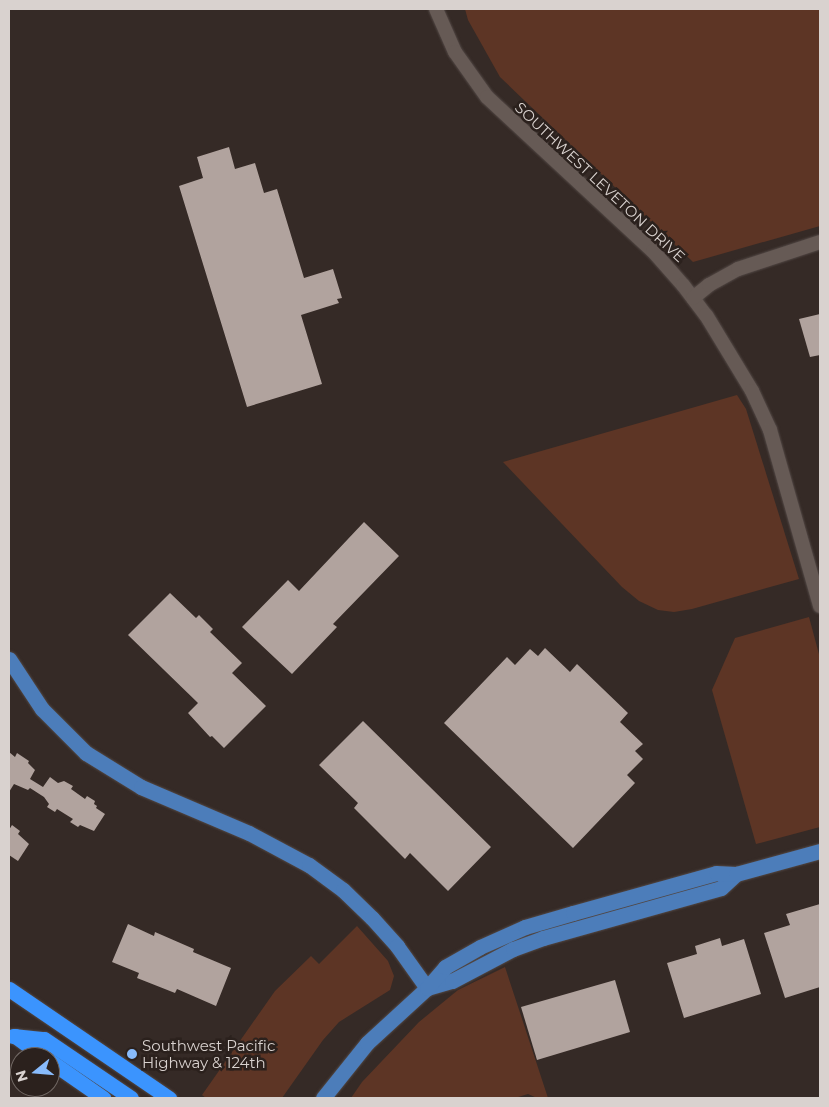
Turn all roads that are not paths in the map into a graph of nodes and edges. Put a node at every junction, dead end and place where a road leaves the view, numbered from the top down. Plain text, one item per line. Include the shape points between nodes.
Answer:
1 (436, 9) edge
2 (820, 242) edge
3 (693, 298) junction
4 (820, 606) edge
5 (9, 659) edge
6 (820, 851) edge
7 (427, 988) junction
8 (9, 989) edge
9 (11, 1034) edge
10 (30, 1047) edge
11 (60, 1068) edge
12 (103, 1098) edge
13 (131, 1098) edge
14 (169, 1098) edge
15 (323, 1098) edge

1 - 3 street, SOUTHWEST LEVETON DRIVE via 455,52 487,97 653,251
2 - 3 street via 738,269
3 - 4 street, SOUTHWEST LEVETON DRIVE via 736,364 767,420
5 - 7 main road via 42,709 86,752 141,787 256,836 315,869 372,918
6 - 7 main road via 736,874 721,888 543,938 513,949 452,980
7 - 15 main road via 380,1030
8 - 14 highway
9 - 10 highway
9 - 13 highway via 44,1039
11 - 12 highway

